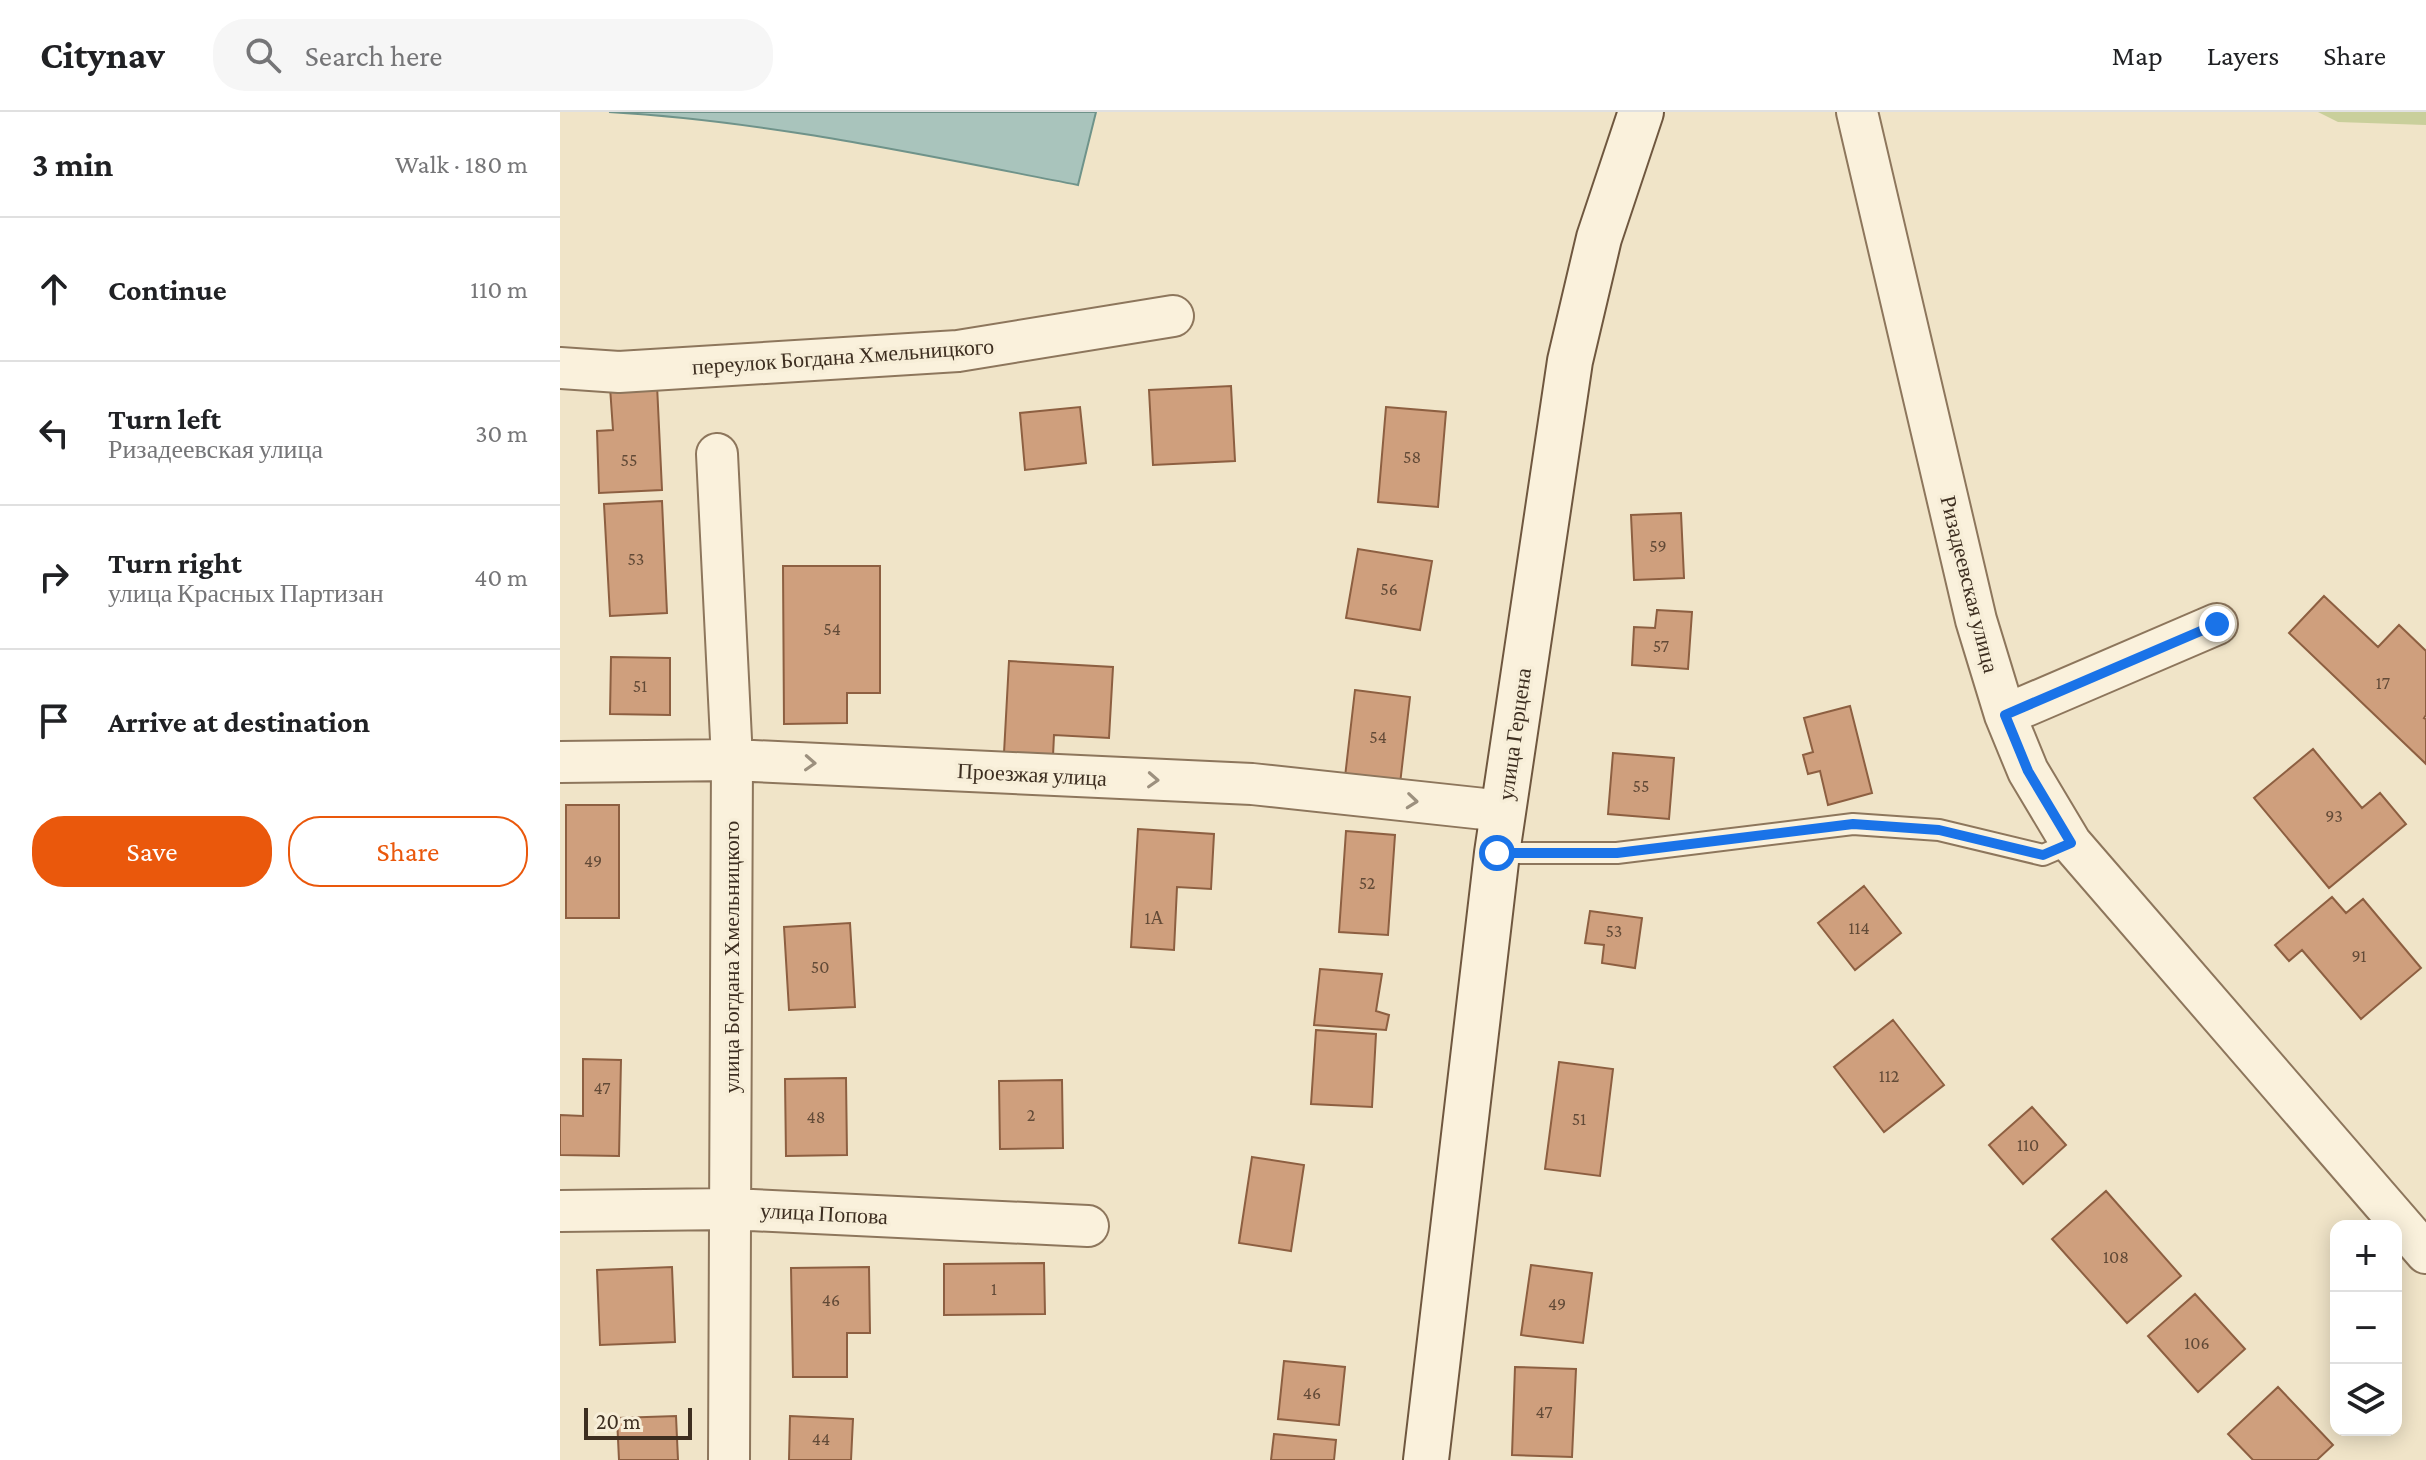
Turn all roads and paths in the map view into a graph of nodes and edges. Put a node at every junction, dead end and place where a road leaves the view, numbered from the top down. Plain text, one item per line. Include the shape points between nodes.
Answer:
1 (1641, 112) edge
2 (1857, 112) edge
3 (1173, 316) dead end
4 (560, 368) edge
5 (717, 454) dead end
6 (2217, 624) dead end
7 (2005, 715) junction
8 (732, 760) junction
9 (560, 762) edge
10 (1503, 811) junction
11 (2071, 843) junction
12 (1497, 853) junction
13 (730, 1209) junction
14 (560, 1211) edge
15 (1088, 1226) dead end
16 (2426, 1253) edge
17 (729, 1460) edge
18 (1426, 1460) edge

1 - 10 street, улица Герцена via 1599,238 1570,361
2 - 7 street, Ризадеевская улица via 1976,620
3 - 4 street, переулок Богдана Хмельницкого via 958,351 619,372
5 - 8 street, улица Богдана Хмельницкого
6 - 7 street
7 - 11 street, Ризадеевская улица via 2028,771
8 - 9 street, Проезжая улица
8 -> 10 street, Проезжая улица via 1252,784
8 - 13 street, улица Богдана Хмельницкого
10 - 12 street, улица Герцена
11 - 12 lane via 2043,855 1939,830 1853,824 1617,853
11 - 16 street, Ризадеевская улица
12 - 18 street, улица Герцена
13 - 14 street, улица Попова
13 - 15 street, улица Попова
13 - 17 street, улица Богдана Хмельницкого

